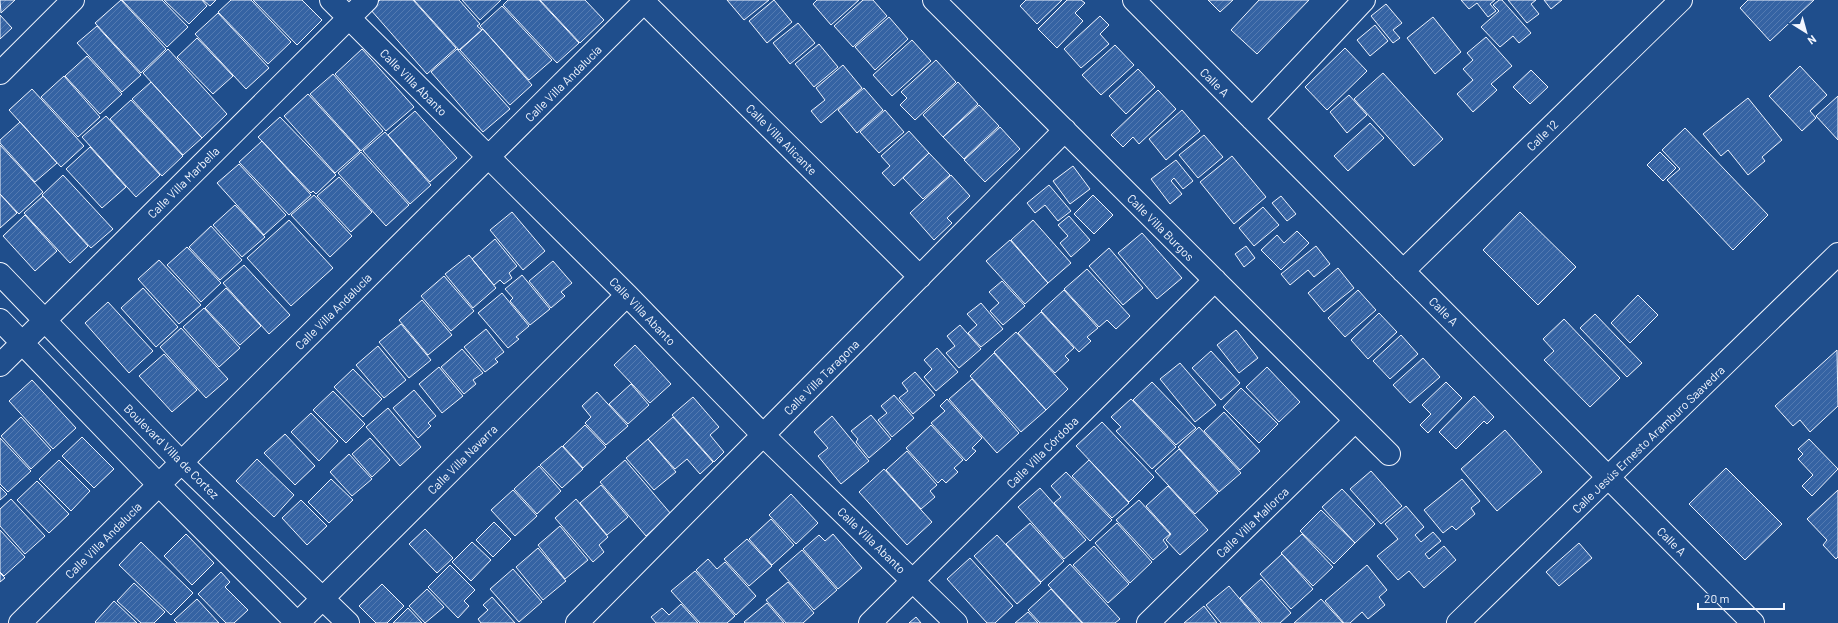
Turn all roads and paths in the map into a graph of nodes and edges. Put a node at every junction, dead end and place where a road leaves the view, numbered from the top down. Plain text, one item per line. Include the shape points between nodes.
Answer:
1 (73, 0) edge
2 (330, 0) edge
3 (367, 0) edge
4 (934, 0) edge
5 (1134, 0) edge
6 (1364, 0) edge
7 (1681, 0) edge
8 (645, 1) edge
9 (349, 18) junction
10 (0, 73) edge
11 (1252, 119) junction
12 (1065, 130) junction
13 (489, 156) junction
14 (1838, 254) edge
15 (1403, 271) junction
16 (0, 274) edge
17 (920, 277) junction
18 (1215, 280) junction
19 (627, 295) junction
20 (0, 320) edge
21 (45, 320) junction
22 (22, 343) junction
23 (0, 365) edge
24 (1355, 421) junction
25 (763, 435) junction
26 (1389, 454) dead end
27 (181, 462) junction
28 (1609, 478) junction
29 (159, 485) junction
30 (913, 580) junction
31 (322, 598) junction
32 (20, 623) edge
33 (298, 623) edge
34 (348, 623) edge
35 (577, 623) edge
36 (870, 623) edge
37 (956, 623) edge
38 (1148, 623) edge
39 (1458, 623) edge
40 (1753, 623) edge

1 - 10 street
2 - 9 street, Calle Villa Abanto
3 - 9 street, Calle Villa Marbella
4 - 12 street, Calle Villa Burgos
5 - 11 street, Calle A
6 - 11 street
7 - 15 street, Calle 12
8 - 13 street, Calle Villa Andalucía
8 - 17 street, Calle Villa Alicante
9 - 13 street, Calle Villa Abanto
9 - 21 street, Calle Villa Marbella
11 - 15 street, Calle A
12 - 17 street, Calle Villa Taragona
12 - 18 street, Calle Villa Burgos
13 - 19 street, Calle Villa Abanto
13 - 27 street, Calle Villa Andalucía
14 - 28 street, Calle Jesús Ernesto Aramburo Saavedra
15 - 28 street, Calle A
16 - 21 street, Boulevard Villa de Cortez
17 - 25 street, Calle Villa Taragona
18 - 24 street, Calle Villa Burgos
18 - 30 street, Calle Villa Córdoba
19 - 25 street, Calle Villa Abanto
19 - 31 street, Calle Villa Navarra
20 - 22 street
21 - 22 street, Calle Villa Marbella
21 - 27 street, Boulevard Villa de Cortez
22 - 23 street, Calle Villa Marbella
22 - 29 street
24 - 26 street, Calle Villa Burgos
24 - 38 street, Calle Villa Mallorca
25 - 30 street, Calle Villa Abanto
25 - 35 street, Calle Villa Taragona
27 - 29 street, Calle Villa Andalucía
27 - 31 street, Boulevard Villa de Cortez
28 - 39 street, Calle Jesús Ernesto Aramburo Saavedra
28 - 40 street, Calle A
29 - 32 street, Calle Villa Andalucía
29 - 33 street
30 - 36 street, Calle Villa Córdoba
30 - 37 street, Calle Villa Abanto
31 - 33 street, Calle Villa Navarra
31 - 34 street, Boulevard Villa de Cortez

